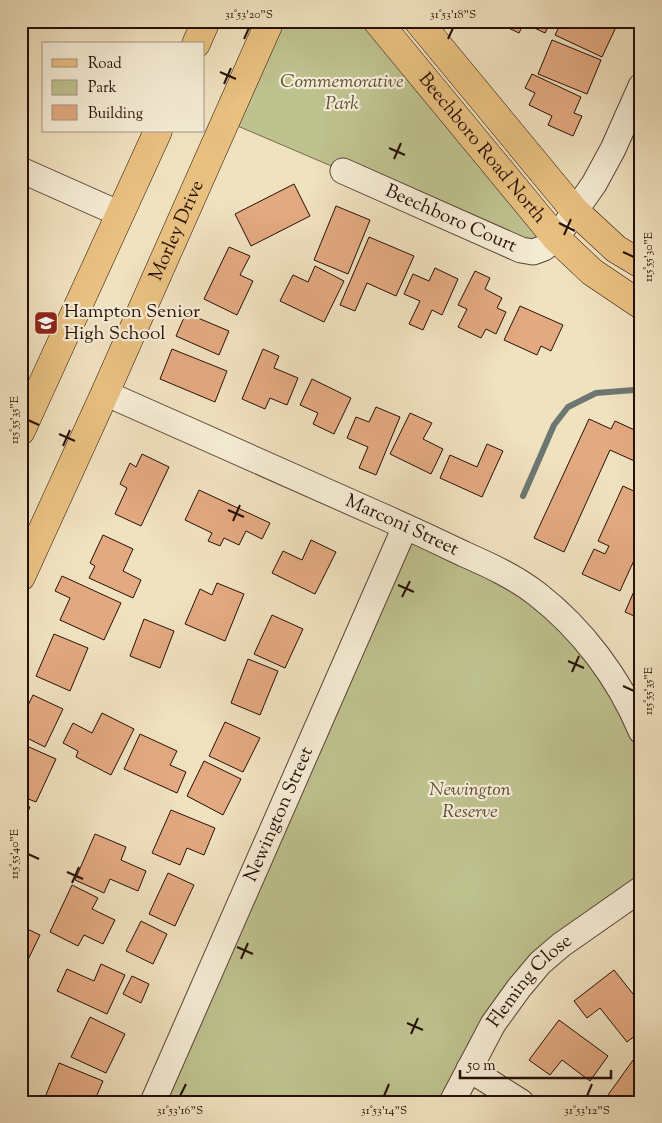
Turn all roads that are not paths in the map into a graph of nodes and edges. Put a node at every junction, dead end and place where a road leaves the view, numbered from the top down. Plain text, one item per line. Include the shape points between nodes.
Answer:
1 (206, 21) edge
2 (270, 21) edge
3 (377, 21) edge
4 (418, 21) edge
5 (197, 42) edge
6 (641, 86) edge
7 (158, 132) edge
8 (21, 170) edge
9 (342, 171) dead end
10 (575, 211) junction
11 (120, 214) junction
12 (556, 238) junction
13 (641, 264) edge
14 (641, 305) edge
15 (105, 393) junction
16 (21, 431) edge
17 (406, 527) junction
18 (21, 577) edge
19 (640, 725) edge
20 (641, 889) edge
21 (469, 1069) junction
22 (153, 1102) edge
23 (452, 1102) edge
24 (521, 1102) edge

1 - 5 main road
2 - 15 main road, Morley Drive
3 - 12 main road, Beechboro Road North
4 - 10 main road, Beechboro Road North
6 - 10 street via 613,149
7 - 11 main road
8 - 11 street
9 - 12 street, Beechboro Court via 521,250 533,252
10 - 12 street
10 - 13 main road, Beechboro Road North via 616,249
11 - 16 main road
12 - 14 main road, Beechboro Road North via 592,272
15 - 17 street, Marconi Street
15 - 18 main road, Morley Drive
17 - 19 street, Marconi Street via 498,569 536,593 588,644
17 - 22 street, Newington Street
20 - 21 street, Fleming Close via 540,963 493,1024
21 - 23 street, Fleming Close
21 - 24 street

